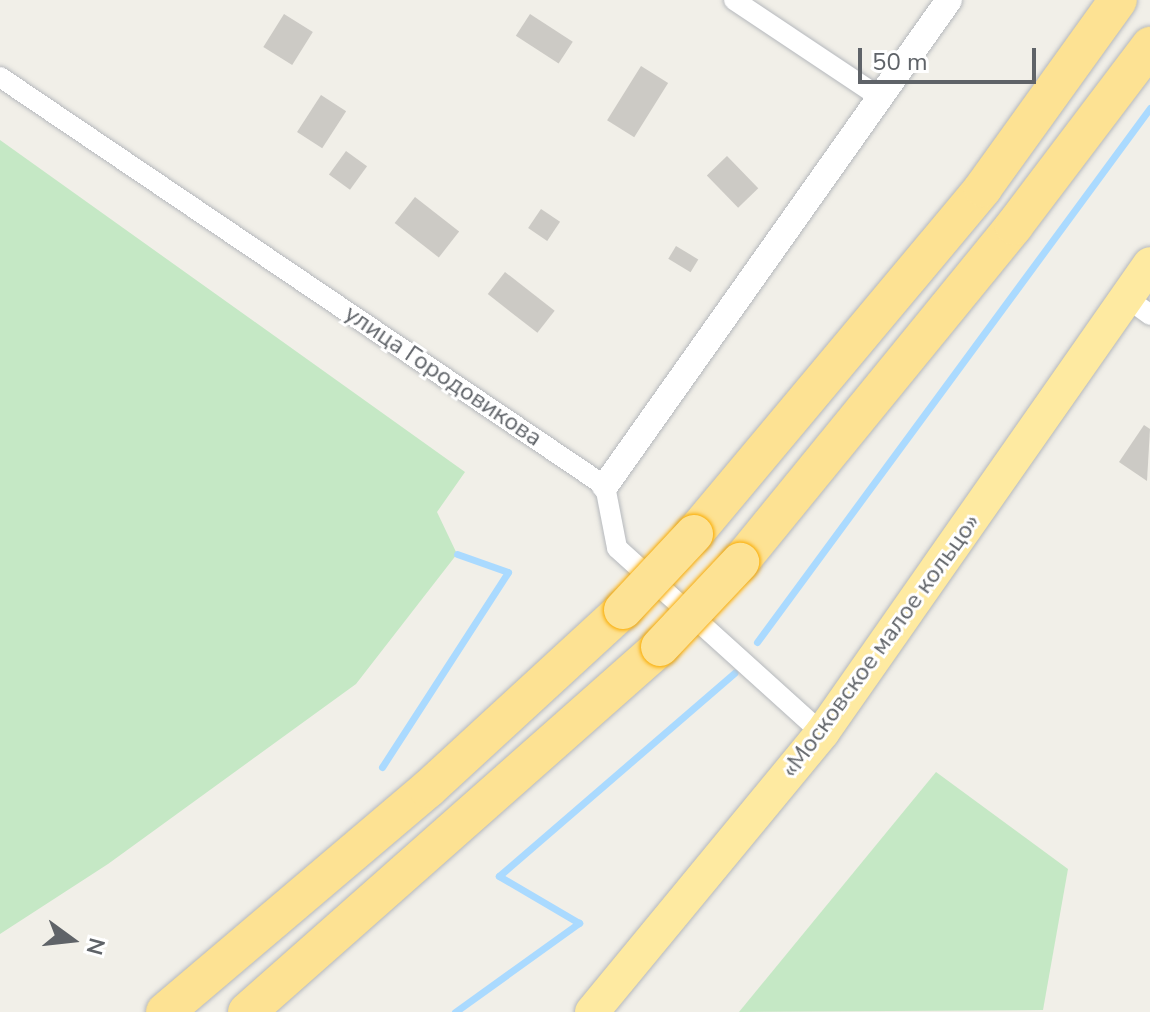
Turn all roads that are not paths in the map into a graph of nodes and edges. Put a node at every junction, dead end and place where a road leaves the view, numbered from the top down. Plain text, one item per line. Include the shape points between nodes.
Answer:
1 (734, 0) edge
2 (949, 0) edge
3 (1118, 0) edge
4 (1150, 46) edge
5 (0, 77) edge
6 (881, 98) junction
7 (1150, 264) edge
8 (1138, 306) edge
9 (605, 486) junction
10 (822, 733) junction
11 (165, 1012) edge
12 (247, 1012) edge
13 (592, 1012) edge

1 - 6 street
2 - 6 street
3 - 11 highway, bridge via 983,188 694,534 623,610 428,789
4 - 12 highway, bridge via 1014,226 740,562 660,647
5 - 9 street, улица Городовикова
6 - 9 street
7 - 8 highway, «Московское малое кольцо»
8 - 10 highway, «Московское малое кольцо»
9 - 10 street via 617,548
10 - 13 highway, «Московское малое кольцо»

